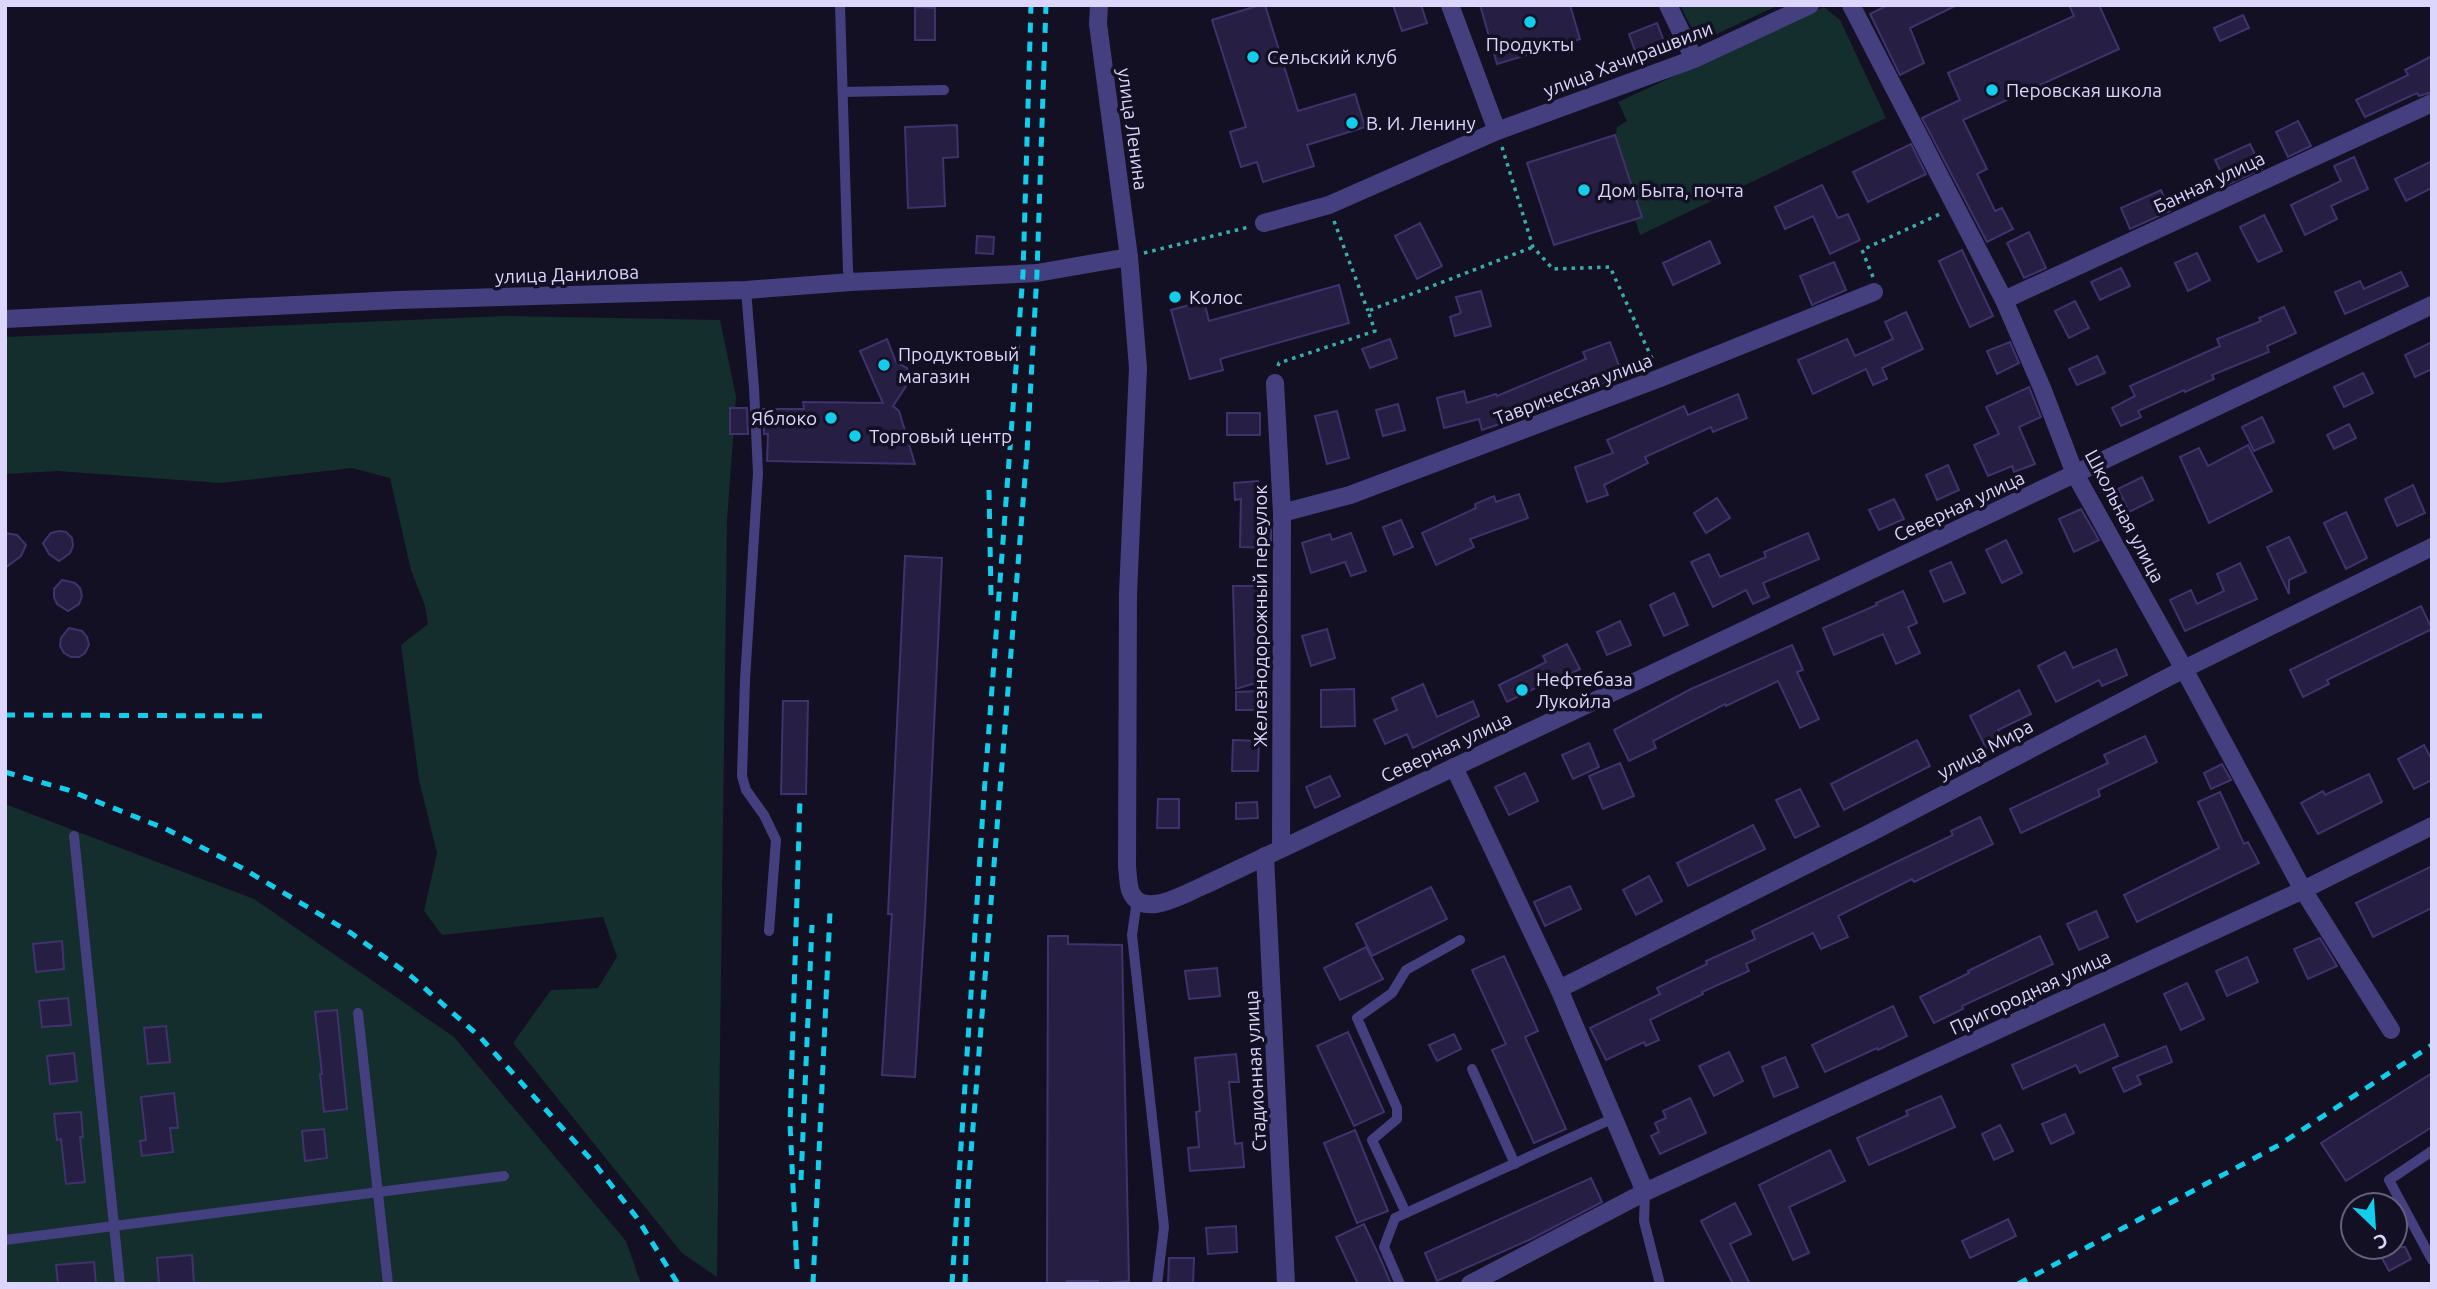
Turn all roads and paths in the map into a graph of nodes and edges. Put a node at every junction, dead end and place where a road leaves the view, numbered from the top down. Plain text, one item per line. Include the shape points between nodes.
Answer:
1 (840, 5) edge
2 (1098, 5) edge
3 (1450, 5) edge
4 (1668, 5) edge
5 (1810, 5) edge
6 (1852, 5) edge
7 (1694, 59) junction
8 (944, 89) dead end
9 (843, 92) junction
10 (2432, 103) edge
11 (1497, 131) junction
12 (1329, 205) junction
13 (1955, 207) junction
14 (1264, 223) joint
15 (1533, 247) junction
16 (1129, 257) junction
17 (851, 282) junction
18 (746, 290) junction
19 (1874, 292) joint
20 (2004, 300) junction
21 (2432, 305) edge
22 (1368, 311) junction
23 (5, 319) edge
24 (1660, 378) junction
25 (1275, 383) joint
26 (2075, 474) junction
27 (1282, 513) junction
28 (2432, 547) edge
29 (2185, 669) junction
30 (1454, 767) junction
31 (2432, 826) edge
32 (74, 836) dead end
33 (1273, 852) junction
34 (2303, 890) junction
35 (1138, 900) junction
36 (769, 931) dead end
37 (1460, 940) dead end
38 (1559, 989) junction
39 (358, 1013) dead end
40 (2391, 1030) dead end
41 (1472, 1069) dead end
42 (1614, 1118) junction
43 (2432, 1151) edge
44 (1515, 1164) junction
45 (504, 1176) dead end
46 (1645, 1192) junction
47 (1406, 1213) junction
48 (5, 1240) edge
49 (2432, 1260) edge
50 (120, 1284) edge
51 (388, 1284) edge
52 (1157, 1284) edge
53 (1286, 1284) edge
54 (1400, 1284) edge
55 (1470, 1284) edge
56 (1660, 1284) edge

1 - 9 lane
2 - 16 street, улица Ленина
3 - 11 street
4 - 7 street
5 - 7 street, улица Хачирашвили
6 - 13 street, Школьная улица
7 - 11 street, улица Хачирашвили
8 - 9 lane
9 - 17 lane
10 - 20 street, Банная улица
11 - 12 street, улица Хачирашвили
11 - 15 path
12 - 14 street, улица Хачирашвили
12 - 22 path
13 - 19 path via 1862,250 1877,284
13 - 20 street, Школьная улица
14 - 16 path
15 - 22 path
15 - 24 path via 1553,269 1610,267
16 - 17 street, улица Данилова via 1037,273
16 - 35 street via 1138,368 1128,594 1127,867 1130,891
17 - 18 street, улица Данилова
18 - 23 street, улица Данилова via 397,300
18 - 36 lane via 758,473 742,776 776,840
19 - 24 street, Таврическая улица
20 - 26 street, Школьная улица
21 - 26 street, Северная улица
22 - 25 path via 1375,331 1279,363
24 - 27 street, Таврическая улица via 1350,495
25 - 27 street, Железнодорожный переулок
26 - 29 street, Школьная улица
26 - 30 street, Северная улица
27 - 33 street, Железнодорожный переулок
28 - 29 street, улица Мира
29 - 34 street, Школьная улица
29 - 38 street, улица Мира
30 - 33 street, Северная улица
30 - 38 street
31 - 34 street, Пригородная улица
32 - 50 lane
33 - 35 street, Северная улица via 1159,904
33 - 53 street, Стадионная улица
34 - 40 street, Школьная улица
34 - 46 street, Пригородная улица
35 - 52 lane via 1132,935 1164,1227
37 - 47 lane via 1406,970 1392,993 1357,1018 1397,1108 1398,1119 1372,1140
38 - 42 street
39 - 51 lane
41 - 44 lane
42 - 44 lane
42 - 46 street
43 - 49 lane via 2389,1180
44 - 47 lane
45 - 48 lane
46 - 55 street
46 - 56 lane via 1644,1221
47 - 54 lane via 1395,1219 1384,1247

